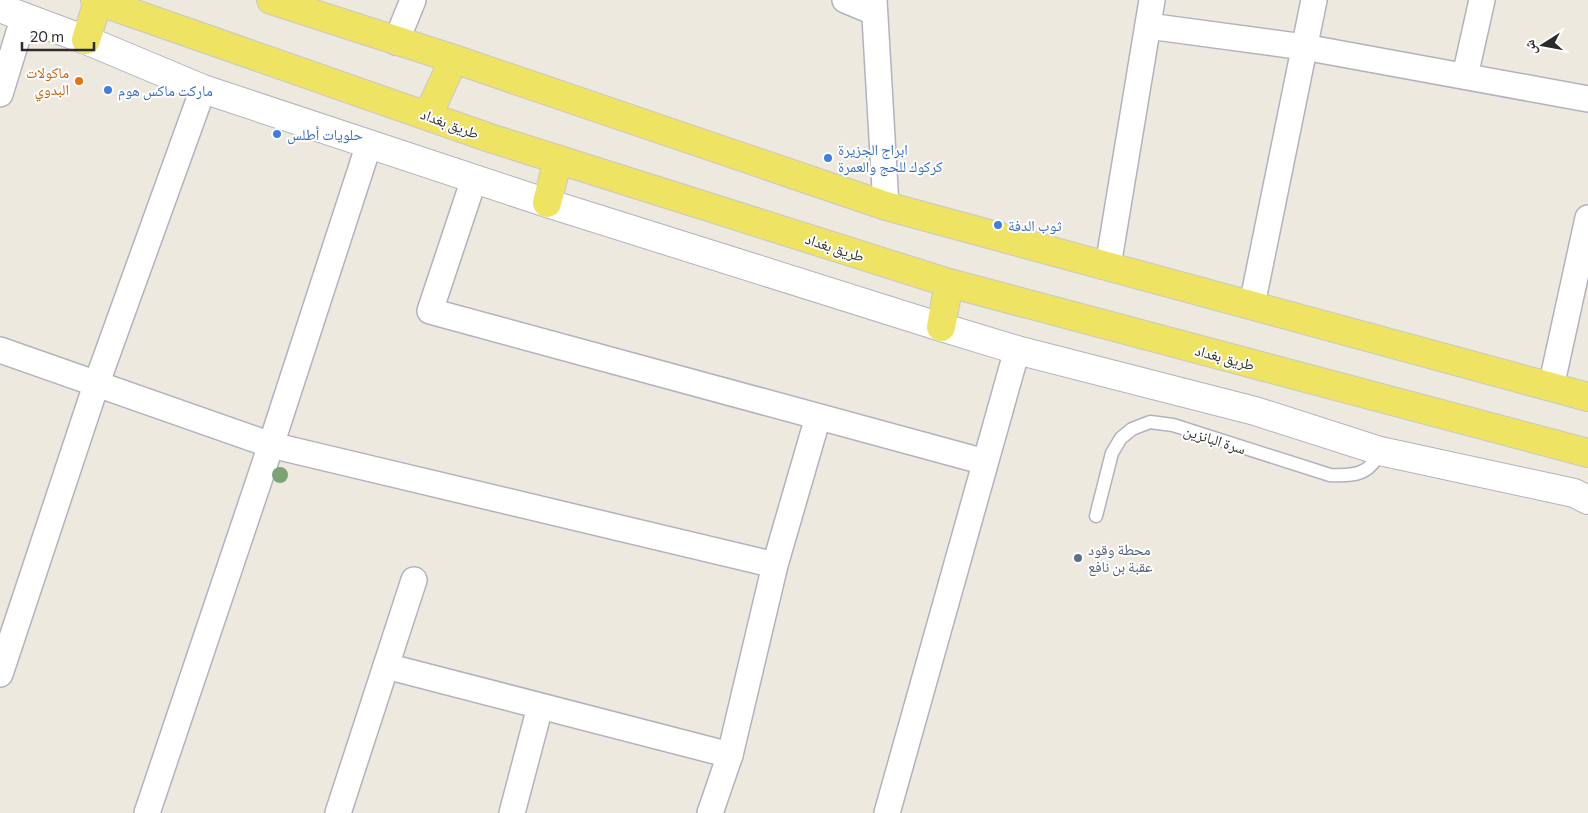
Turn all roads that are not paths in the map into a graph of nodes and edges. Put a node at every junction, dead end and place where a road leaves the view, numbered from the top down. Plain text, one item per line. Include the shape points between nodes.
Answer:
1 (97, 0) edge
2 (271, 0) edge
3 (413, 0) edge
4 (845, 0) edge
5 (1152, 0) edge
6 (1314, 0) edge
7 (1482, 0) edge
8 (874, 6) edge
9 (12, 12) edge
10 (1148, 26) junction
11 (86, 40) junction
12 (396, 42) junction
13 (1304, 47) junction
14 (454, 59) junction
15 (1465, 76) junction
16 (203, 89) junction
17 (0, 94) edge
18 (1588, 99) edge
19 (428, 115) junction
20 (369, 144) junction
21 (558, 159) junction
22 (474, 179) junction
23 (547, 203) junction
24 (886, 206) junction
25 (1588, 218) edge
26 (1108, 266) junction
27 (949, 283) junction
28 (1579, 302) edge
29 (1252, 306) junction
30 (940, 326) junction
31 (0, 350) edge
32 (1026, 352) junction
33 (96, 385) junction
34 (1550, 386) junction
35 (1588, 397) edge
36 (818, 417) junction
37 (271, 445) junction
38 (1380, 451) junction
39 (1588, 453) edge
40 (985, 462) junction
41 (1588, 500) edge
42 (1096, 516) dead end
43 (775, 565) junction
44 (414, 580) dead end
45 (386, 666) junction
46 (0, 674) edge
47 (540, 707) junction
48 (730, 755) junction
49 (146, 813) edge
50 (338, 813) edge
51 (512, 813) edge
52 (710, 813) edge
53 (887, 813) edge

1 - 11 main road
1 - 19 main road, طريق بغداد
2 - 12 main road
3 - 12 street
4 - 8 street
5 - 10 street
6 - 13 street
7 - 15 street
8 - 24 street
9 - 11 main road
9 - 17 street
10 - 13 street
10 - 26 street
11 - 16 main road
12 - 14 main road
13 - 15 street
13 - 29 street
14 - 19 main road
14 - 24 main road
15 - 18 street
16 - 20 main road
16 - 33 street
19 - 21 main road, طريق بغداد
20 - 22 main road
20 - 37 street
21 - 23 main road
21 - 27 main road, طريق بغداد
22 - 23 main road
22 - 36 street via 430,311
23 - 30 main road
24 - 26 main road
25 - 28 street
26 - 29 main road
27 - 30 main road
27 - 39 main road, طريق بغداد
28 - 34 street
29 - 34 main road
30 - 32 main road
31 - 33 street
32 - 38 main road via 1255,411
32 - 40 street
33 - 37 street
33 - 46 street
34 - 35 main road
36 - 40 street
36 - 43 street
37 - 43 street
37 - 49 street
38 - 41 main road via 1574,493
38 - 42 lane, سرة البانزين via 1376,461 1365,472 1349,476 1330,475 1173,426 1150,422 1132,429 1121,438 1112,453
40 - 53 street
43 - 48 street
44 - 45 street
45 - 47 street
45 - 50 street
47 - 48 street
47 - 51 street
48 - 52 street

